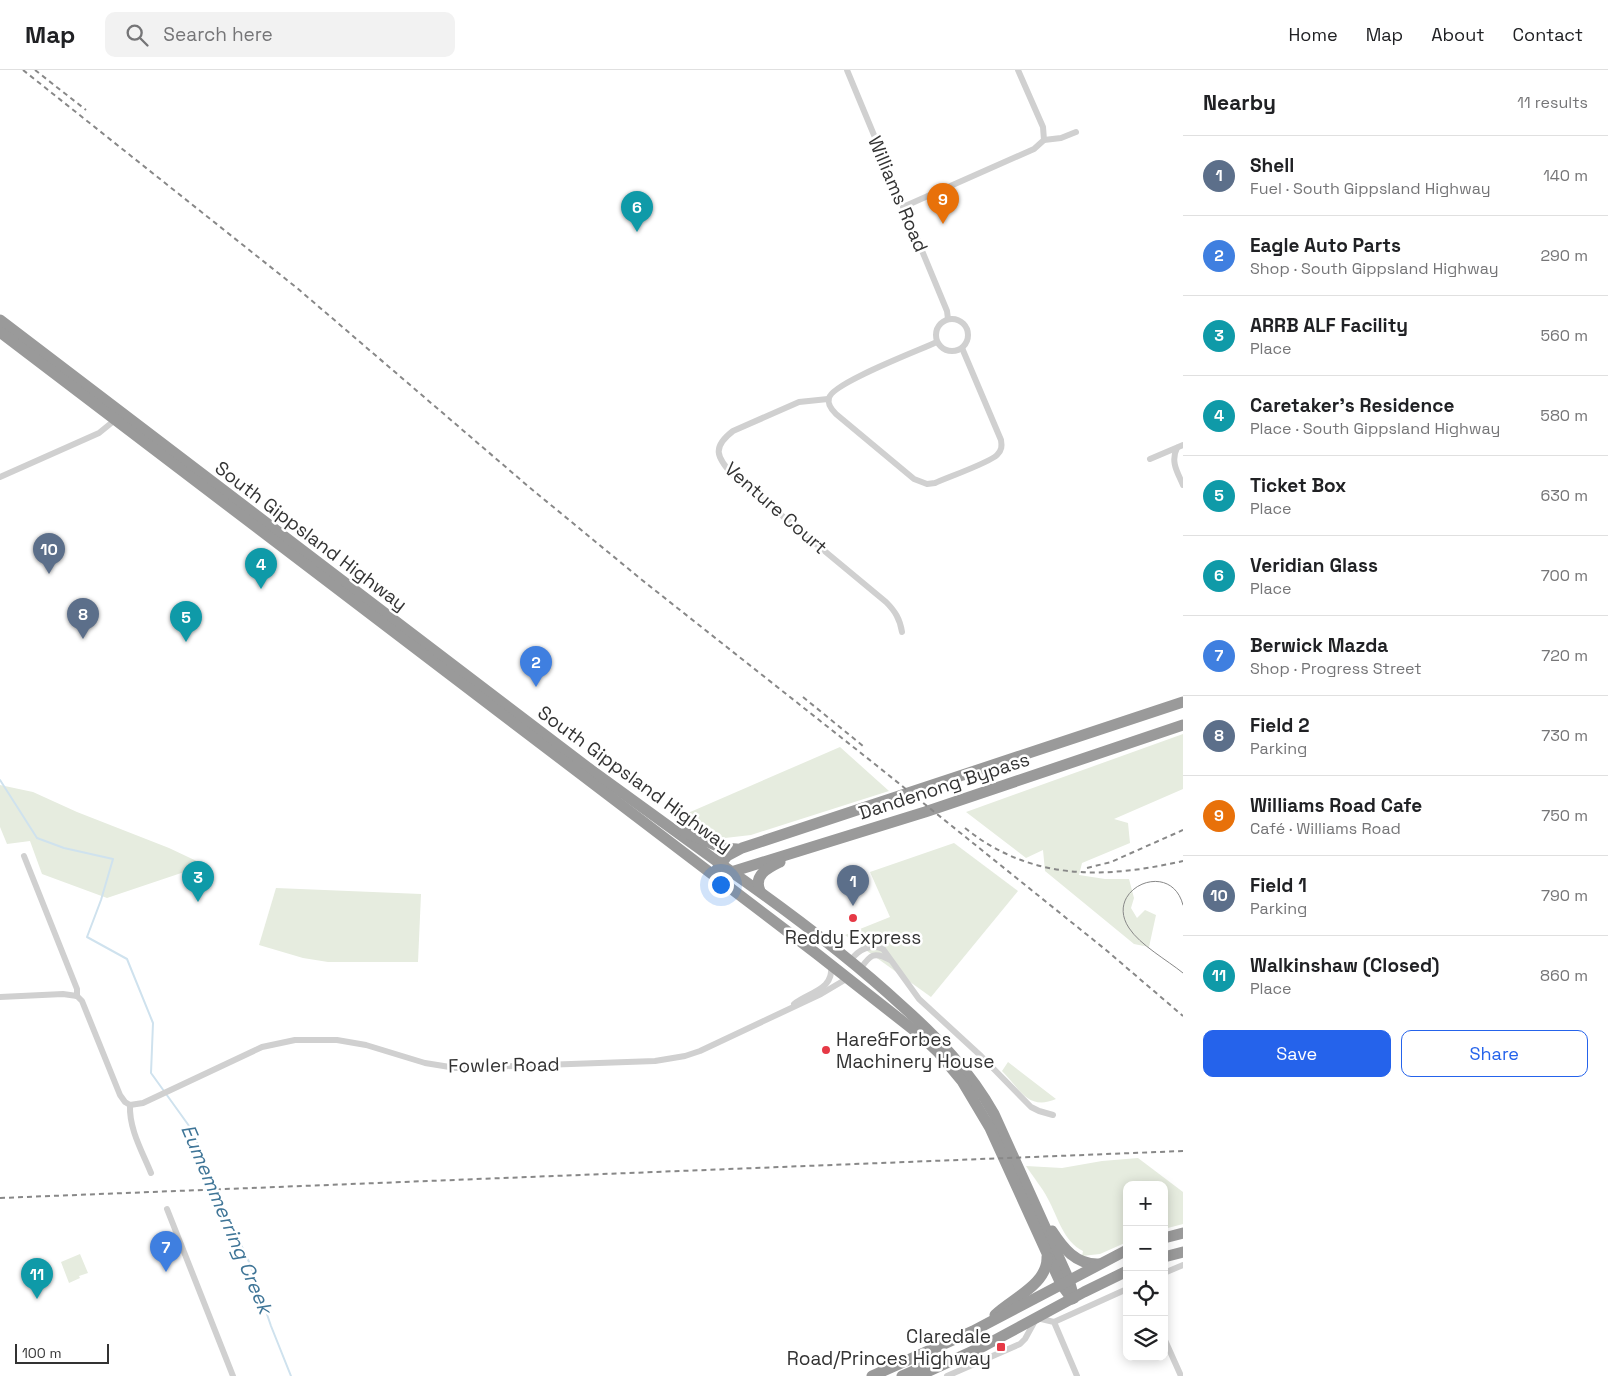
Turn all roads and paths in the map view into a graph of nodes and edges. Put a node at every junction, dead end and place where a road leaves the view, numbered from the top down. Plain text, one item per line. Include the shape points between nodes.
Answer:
1 (847, 70) edge
2 (1018, 70) edge
3 (1076, 132) dead end
4 (1044, 140) junction
5 (903, 207) junction
6 (948, 319) junction
7 (0, 320) edge
8 (0, 332) edge
9 (937, 342) junction
10 (962, 348) junction
11 (36, 353) junction
12 (828, 399) junction
13 (116, 414) junction
14 (1180, 447) edge
15 (1150, 459) dead end
16 (0, 477) edge
17 (1183, 485) edge
18 (902, 632) dead end
19 (1183, 702) edge
20 (1183, 725) edge
21 (588, 774) junction
22 (660, 821) junction
23 (742, 848) junction
24 (806, 848) junction
25 (24, 856) dead end
26 (721, 863) junction
27 (732, 872) junction
28 (714, 876) junction
29 (764, 893) junction
30 (851, 960) junction
31 (891, 961) junction
32 (831, 965) junction
33 (860, 968) junction
34 (848, 978) junction
35 (78, 996) junction
36 (0, 997) edge
37 (788, 1010) junction
38 (130, 1105) junction
39 (1053, 1115) dead end
40 (1004, 1147) junction
41 (1012, 1166) junction
42 (151, 1173) dead end
43 (1030, 1196) junction
44 (167, 1209) dead end
45 (1183, 1233) edge
46 (1168, 1237) edge
47 (1123, 1252) edge
48 (1183, 1252) edge
49 (1046, 1253) junction
50 (1168, 1256) edge
51 (1099, 1264) junction
52 (1183, 1265) edge
53 (1168, 1271) edge
54 (1123, 1273) edge
55 (1065, 1282) junction
56 (1123, 1291) edge
57 (1073, 1298) junction
58 (1037, 1318) junction
59 (1054, 1322) junction
60 (981, 1328) junction
61 (1001, 1337) junction
62 (1168, 1347) edge
63 (233, 1376) edge
64 (872, 1376) edge
65 (902, 1376) edge
66 (918, 1376) edge
67 (947, 1376) edge
68 (1077, 1376) edge
69 (1181, 1376) edge

1 - 5 street, Williams Road
2 - 4 street via 1043,127
3 - 4 street
4 - 5 street via 1034,149
5 - 6 street, Williams Road
6 - 9 street via 939,325
6 - 10 street via 960,320 967,329 968,340
7 - 11 highway, South Gippsland Highway
8 - 11 highway, South Gippsland Highway
9 - 10 street via 951,352
9 - 12 street via 847,382 832,392
10 - 12 street via 1002,448 988,461 936,483 927,484 914,479 836,414
11 - 13 highway, South Gippsland Highway
12 - 18 street, Venture Court via 799,402 733,431 719,445 718,454 722,464 733,474 886,602 895,612
13 - 16 street via 99,433
13 - 21 highway, South Gippsland Highway
14 - 15 street
14 - 17 street via 1174,454 1174,463
19 - 23 highway, Dandenong Bypass
20 - 24 highway, Dandenong Bypass via 925,812
21 - 22 highway, South Gippsland Highway
21 - 28 highway, South Gippsland Highway
22 - 23 highway via 722,848
22 - 26 highway, South Gippsland Highway
23 - 26 highway, Dandenong Bypass via 730,853
24 - 27 highway, Dandenong Bypass
24 - 29 highway via 761,874 757,881
25 - 35 street
26 - 27 highway, South Gippsland Highway
26 - 28 highway, Dandenong Bypass
27 - 28 highway, Dandenong Bypass
27 - 29 highway, South Gippsland Highway
28 - 32 highway, South Gippsland Highway
29 - 30 highway, South Gippsland Highway
30 - 31 street via 859,952 876,947 883,949
30 - 33 highway, South Gippsland Highway
30 - 34 highway
31 - 33 street via 873,955
31 - 39 street via 919,999 1027,1103
32 - 34 highway, South Gippsland Highway
32 - 37 street via 827,984
33 - 34 highway
33 - 40 highway, South Gippsland Highway via 957,1060 988,1104
34 - 37 street, Fowler Road via 829,991
34 - 40 highway, South Gippsland Highway via 938,1052 970,1093
35 - 36 street
35 - 38 street via 120,1095
37 - 38 street, Fowler Road via 700,1050 654,1061 448,1067 418,1062 354,1042 306,1039 278,1043 138,1105
38 - 42 street via 130,1120
40 - 41 highway, South Gippsland Highway
41 - 43 highway, South Gippsland Highway
41 - 49 highway, South Gippsland Highway
43 - 51 highway via 1065,1249 1082,1262
43 - 55 highway, South Gippsland Highway
44 - 63 street
45 - 46 highway
47 - 51 highway
48 - 50 highway
49 - 55 highway, South Gippsland Highway
49 - 60 highway via 1046,1267 1040,1279
51 - 55 highway
52 - 53 street
54 - 57 highway
55 - 57 highway, South Gippsland Highway
55 - 60 highway
56 - 59 street
57 - 58 highway
58 - 59 street
58 - 61 highway
58 - 67 street via 1020,1344
59 - 68 street
60 - 64 highway
61 - 65 highway
61 - 66 highway
62 - 69 street

